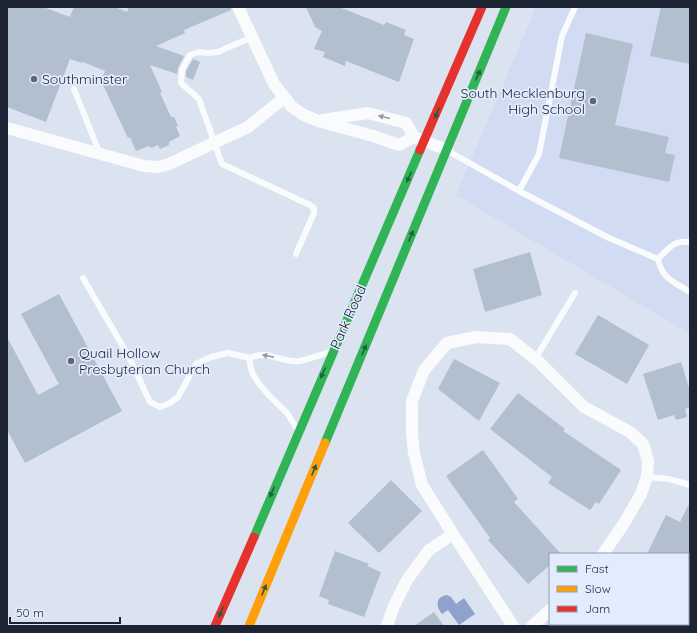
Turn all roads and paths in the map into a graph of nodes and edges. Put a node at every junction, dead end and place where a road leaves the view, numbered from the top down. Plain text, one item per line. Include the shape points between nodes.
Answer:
1 (238, 7) edge
2 (482, 7) edge
3 (506, 7) edge
4 (575, 7) edge
5 (252, 37) junction
6 (74, 89) dead end
7 (284, 98) junction
8 (318, 121) junction
9 (7, 128) edge
10 (419, 139) junction
11 (213, 143) junction
12 (447, 150) junction
13 (100, 154) junction
14 (519, 191) junction
15 (690, 242) edge
16 (296, 254) dead end
17 (658, 259) junction
18 (83, 278) dead end
19 (690, 292) edge
20 (575, 293) dead end
21 (333, 351) junction
22 (250, 358) junction
23 (536, 359) junction
24 (299, 430) junction
25 (647, 477) junction
26 (690, 484) edge
27 (453, 534) junction
28 (604, 553) edge
29 (549, 611) edge
30 (214, 626) edge
31 (249, 626) edge
32 (387, 626) edge
33 (513, 626) edge
34 (532, 626) edge

1 - 5 street
2 -> 10 main road, Park Road
12 -> 3 main road, Park Road
4 - 14 lane via 562,36 539,154
5 - 7 street via 274,84
5 - 11 lane via 218,52 199,52 190,55 182,70 181,83 199,99
6 - 13 lane
7 - 8 street via 292,107
7 - 11 street via 248,127
8 - 10 street via 399,145
10 -> 8 street via 406,123 368,113
9 - 13 street
10 - 12 street
10 -> 21 main road, Park Road
11 - 13 street via 158,167 144,166
11 - 16 lane via 222,164 314,208
12 - 14 lane
31 -> 12 main road, Park Road
14 - 17 lane via 609,238
15 - 17 lane via 680,241
17 - 19 lane via 666,278
18 - 22 lane via 129,357 150,402 160,407 178,397 196,364 228,353
20 - 23 lane
21 -> 22 lane via 298,361 264,354
21 -> 24 main road, Park Road
22 - 24 lane via 249,364 259,384 288,414
23 - 25 street via 584,407 630,432 642,444 648,461
23 - 27 street via 510,339 476,337 447,343 424,370 412,401 414,453 422,485
24 -> 30 main road, Park Road
25 - 26 lane
25 - 28 street via 641,494
27 - 32 street via 429,550 407,580
27 - 33 street
29 - 34 street

